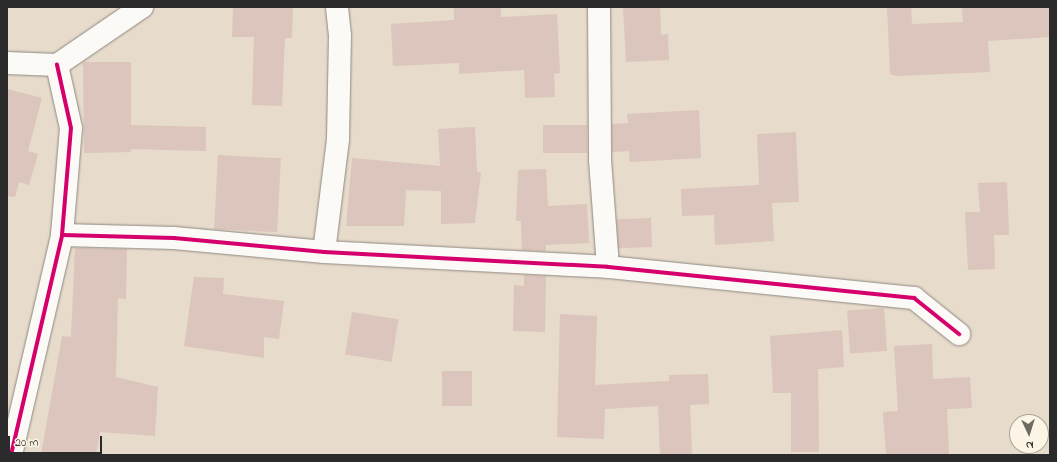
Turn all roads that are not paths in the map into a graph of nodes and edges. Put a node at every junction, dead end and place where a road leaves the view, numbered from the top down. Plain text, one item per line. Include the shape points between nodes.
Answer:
1 (142, 7) edge
2 (337, 7) edge
3 (599, 7) edge
4 (7, 63) edge
5 (56, 65) junction
6 (62, 236) junction
7 (324, 252) junction
8 (608, 267) junction
9 (959, 334) dead end
10 (11, 455) edge

1 - 5 street
2 - 7 street via 340,36 338,139
3 - 8 street via 600,160
4 - 5 street
5 - 6 street via 71,128
6 - 7 street via 174,238
6 - 10 street
7 - 8 street
8 - 9 street via 914,298

